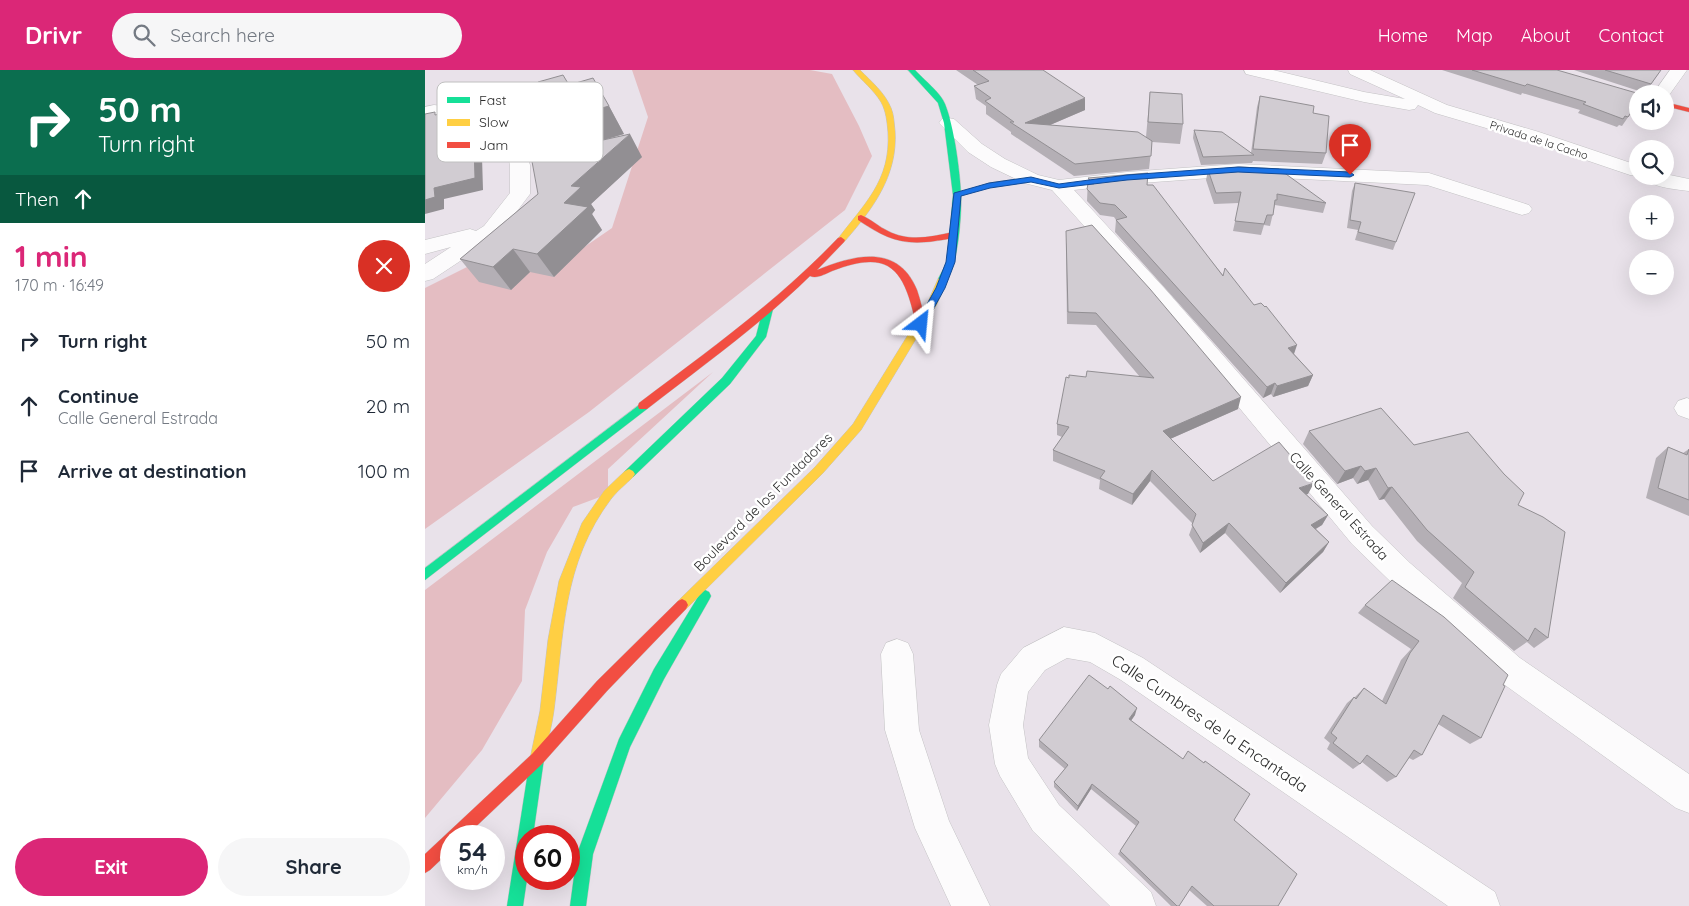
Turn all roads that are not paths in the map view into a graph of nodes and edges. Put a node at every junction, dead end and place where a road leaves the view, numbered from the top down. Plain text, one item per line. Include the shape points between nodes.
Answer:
1 (856, 70) edge
2 (911, 70) edge
3 (1252, 70) edge
4 (1356, 70) edge
5 (1679, 70) edge
6 (1668, 85) edge
7 (1674, 106) edge
8 (1441, 109) junction
9 (1689, 110) edge
10 (948, 122) junction
11 (519, 162) edge
12 (1629, 168) edge
13 (1031, 179) junction
14 (1674, 183) edge
15 (1689, 185) edge
16 (1059, 186) junction
17 (957, 195) junction
18 (1522, 209) dead end
19 (861, 218) junction
20 (491, 231) junction
21 (953, 235) junction
22 (425, 247) edge
23 (425, 274) edge
24 (796, 283) junction
25 (768, 309) junction
26 (921, 324) junction
27 (727, 559) junction
28 (425, 575) edge
29 (897, 654) dead end
30 (537, 759) junction
31 (1689, 795) edge
32 (467, 825) edge
33 (440, 851) edge
34 (425, 865) edge
35 (515, 906) edge
36 (578, 906) edge
37 (971, 906) edge
38 (1137, 906) edge
39 (1481, 906) edge

1 - 19 main road via 870,83 888,109 893,140 891,160 881,190
2 - 10 main road, Boulevard de los Fundadores via 941,102
3 - 8 street, Privada de la Cacho via 1364,98
4 - 8 street, Privada de la Cacho
5 - 6 street
7 - 9 main road
8 - 12 street, Privada de la Cacho
10 - 13 street via 975,148
10 - 17 main road, Boulevard de los Fundadores
11 - 20 street via 520,194
13 - 16 street
13 - 17 main road via 989,185
14 - 15 street
16 - 18 street via 1238,170 1429,179
16 - 31 street, Calle General Estrada via 1158,295 1362,536 1509,669
17 - 21 main road, Boulevard de los Fundadores
19 - 21 main road via 895,241 912,242
19 - 24 main road
20 - 22 street
20 - 23 street
21 - 26 main road, Boulevard de los Fundadores via 951,262
24 - 25 main road
24 - 26 main road via 847,261 870,257 882,260 903,273 910,285
25 - 28 main road
25 - 30 main road via 761,337 726,381 608,494 586,527 565,581
26 - 27 main road, Boulevard de los Fundadores via 857,427 819,470
27 - 30 main road, Boulevard de los Fundadores via 602,686
27 - 36 main road via 659,674 623,744 585,854
29 - 37 street via 902,730 933,828
30 - 32 main road, Boulevard de los Fundadores
30 - 35 main road
33 - 34 main road
38 - 39 street, Calle Cumbres de la Encantada via 1046,818 1011,764 1007,725 1013,684 1034,659 1064,642 1095,648 1132,669

